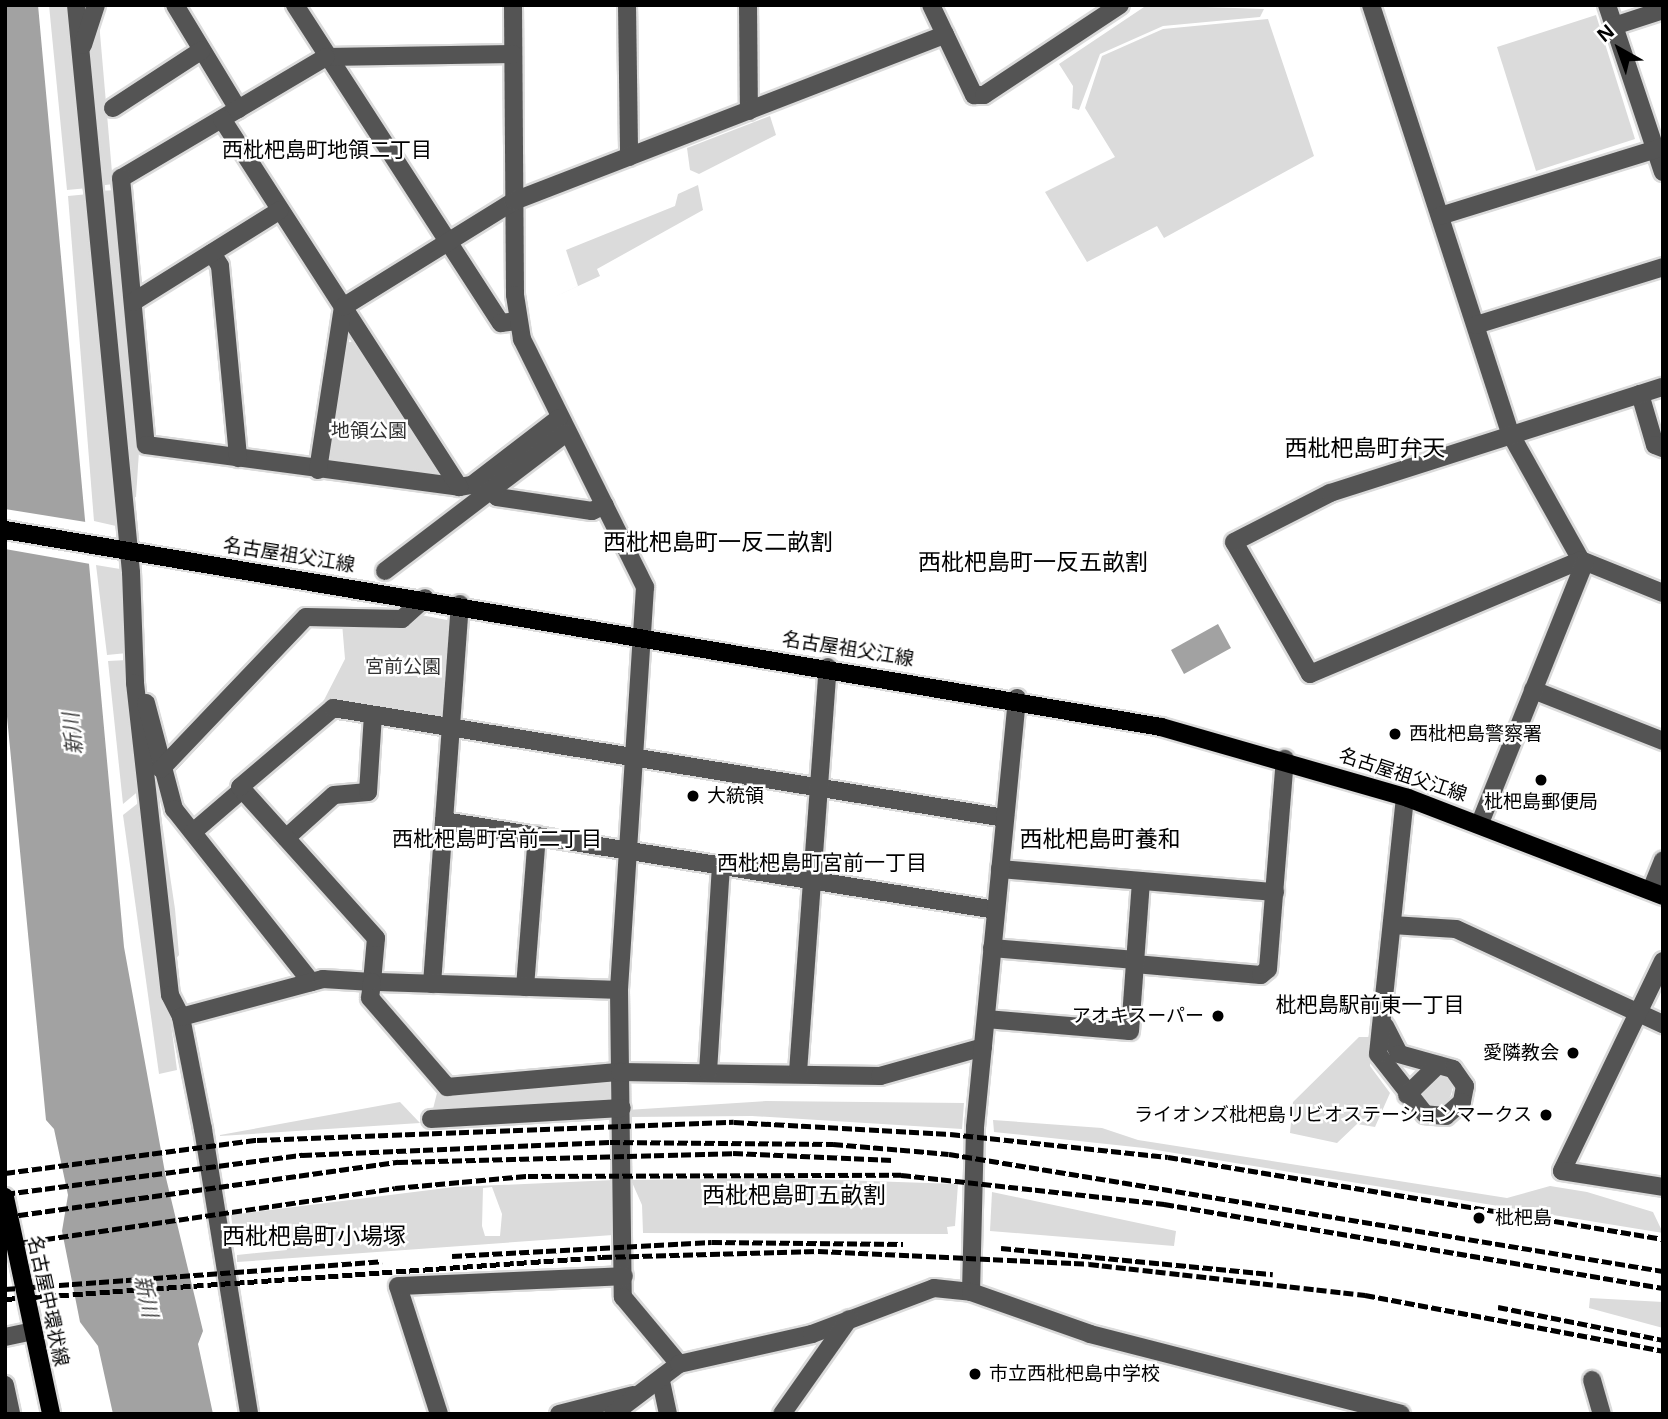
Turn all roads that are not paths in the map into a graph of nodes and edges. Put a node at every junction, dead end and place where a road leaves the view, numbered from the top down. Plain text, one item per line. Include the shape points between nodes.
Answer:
1 (76, 5) edge
2 (96, 5) edge
3 (175, 5) edge
4 (295, 5) edge
5 (513, 5) edge
6 (627, 5) edge
7 (748, 5) edge
8 (931, 5) edge
9 (1120, 5) edge
10 (1371, 5) edge
11 (1607, 5) edge
12 (1663, 10) edge
13 (1614, 26) junction
14 (945, 35) junction
15 (202, 50) junction
16 (80, 52) junction
17 (513, 54) junction
18 (326, 57) junction
19 (113, 108) dead end
20 (238, 109) junction
21 (749, 111) junction
22 (222, 119) junction
23 (1659, 148) edge
24 (629, 157) junction
25 (1663, 172) edge
26 (514, 201) junction
27 (280, 210) junction
28 (1440, 216) junction
29 (448, 242) junction
30 (212, 253) junction
31 (1663, 267) edge
32 (133, 302) junction
33 (343, 307) junction
34 (518, 321) junction
35 (1476, 325) junction
36 (1663, 387) edge
37 (1640, 394) junction
38 (563, 425) junction
39 (1511, 435) junction
40 (1663, 448) edge
41 (238, 458) junction
42 (318, 470) junction
43 (459, 487) junction
44 (492, 489) junction
45 (606, 505) junction
46 (5, 530) edge
47 (127, 551) junction
48 (1583, 561) junction
49 (384, 571) dead end
50 (1663, 593) edge
51 (425, 598) junction
52 (460, 604) junction
53 (645, 636) junction
54 (828, 667) junction
55 (135, 683) junction
56 (1534, 690) junction
57 (1017, 698) junction
58 (373, 715) junction
59 (451, 727) junction
60 (1663, 741) edge
61 (638, 757) junction
62 (1286, 759) junction
63 (161, 769) junction
64 (819, 787) junction
65 (243, 789) junction
66 (1405, 797) junction
67 (1005, 818) junction
68 (444, 821) junction
69 (1480, 823) junction
70 (193, 832) junction
71 (537, 835) junction
72 (286, 838) junction
73 (630, 850) junction
74 (1663, 860) edge
75 (721, 865) junction
76 (1000, 869) junction
77 (812, 880) junction
78 (1141, 881) junction
79 (1275, 892) junction
80 (1657, 893) edge
81 (996, 911) junction
82 (1392, 925) junction
83 (992, 948) junction
84 (1663, 961) edge
85 (1135, 962) junction
86 (312, 982) junction
87 (372, 982) junction
88 (432, 984) junction
89 (525, 987) junction
90 (620, 990) junction
91 (1637, 1013) junction
92 (181, 1017) junction
93 (986, 1019) junction
94 (1663, 1024) edge
95 (1385, 1026) junction
96 (983, 1047) junction
97 (1437, 1065) junction
98 (620, 1072) junction
99 (708, 1072) junction
100 (797, 1072) junction
101 (1407, 1095) junction
102 (622, 1108) junction
103 (431, 1118) dead end
104 (1663, 1187) edge
105 (5, 1197) edge
106 (624, 1276) junction
107 (971, 1292) junction
108 (849, 1319) junction
109 (33, 1331) junction
110 (5, 1337) edge
111 (679, 1364) junction
112 (1592, 1380) dead end
113 (660, 1381) junction
114 (5, 1385) edge
115 (641, 1393) junction
116 (250, 1412) edge
117 (1600, 1413) edge
118 (10, 1414) edge
119 (51, 1414) edge
120 (439, 1414) edge
121 (559, 1414) edge
122 (613, 1414) edge
123 (668, 1414) edge
124 (782, 1414) edge
125 (1401, 1414) edge

1 - 16 street
2 - 16 street
3 - 15 street
4 - 18 street
5 - 17 street
6 - 24 street
7 - 21 street
8 - 14 street
9 - 14 street via 984,95 974,95
10 - 28 street
11 - 13 street
12 - 13 street
13 - 23 street
14 - 21 street
15 - 19 street
15 - 20 street
16 - 47 street
17 - 18 street
17 - 26 street
18 - 20 street
18 - 29 street
20 - 22 street
21 - 24 street
22 - 27 street
22 - 32 street via 121,178
23 - 25 street
23 - 28 street
24 - 26 street
26 - 29 street
26 - 34 street
27 - 30 street
27 - 33 street
28 - 35 street
29 - 33 street
29 - 34 street via 501,323
30 - 32 street
30 - 41 street via 220,266
31 - 35 street
32 - 41 street via 146,445
33 - 42 street
33 - 43 street
34 - 38 street
35 - 39 street
36 - 37 street
37 - 39 street
37 - 40 street via 1655,445
38 - 43 street via 472,485
38 - 44 street
38 - 45 street
39 - 48 street
39 - 48 street via 1329,493 1234,542 1310,674
41 - 42 street
42 - 43 street
44 - 45 street via 497,497 592,512
44 - 49 street
45 - 53 street via 645,587
46 - 47 main road, 名古屋祖父江線
47 - 51 main road, 名古屋祖父江線
47 - 55 street
48 - 50 street
48 - 56 street
51 - 52 main road, 名古屋祖父江線
51 - 63 street via 402,619 306,617
52 - 53 main road, 名古屋祖父江線
52 - 59 street
53 - 54 main road, 名古屋祖父江線
53 - 61 street
54 - 57 main road, 名古屋祖父江線
54 - 64 street
55 - 63 street via 149,707
55 - 92 street via 170,995
56 - 60 street
56 - 69 street
57 - 62 main road, 名古屋祖父江線
57 - 67 street
58 - 59 street
58 - 65 street via 325,711
58 - 72 street via 368,792 334,794
59 - 61 street
59 - 68 street
61 - 64 street
61 - 73 street
62 - 66 main road, 名古屋祖父江線
62 - 79 street
63 - 70 street via 174,809
64 - 67 street
64 - 77 street
65 - 70 street
65 - 72 street
66 - 69 main road, 名古屋祖父江線
66 - 82 street
67 - 76 street
68 - 71 street
68 - 88 street
69 - 80 main road, 名古屋祖父江線
70 - 86 street
71 - 73 street
71 - 89 street
72 - 87 street via 376,938
73 - 75 street
73 - 90 street
74 - 80 street
75 - 77 street
75 - 99 street
76 - 78 street
76 - 81 street
77 - 81 street
77 - 100 street
78 - 79 street
78 - 85 street
79 - 85 street via 1268,969 1261,975
81 - 83 street
82 - 91 street via 1456,929
82 - 95 street
83 - 85 street
83 - 93 street
84 - 91 street
85 - 93 street via 1130,1031
86 - 87 street
86 - 92 street
87 - 88 street
87 - 98 street via 370,998 447,1087
88 - 89 street
89 - 90 street
90 - 98 street
91 - 94 street
91 - 104 street via 1562,1171
92 - 116 street
93 - 96 street
95 - 97 street via 1399,1055
95 - 101 street via 1378,1054
96 - 100 street via 880,1076
96 - 107 street via 970,1234
97 - 101 street
97 - 101 street via 1460,1077 1462,1102 1434,1117
98 - 99 street
98 - 102 street
99 - 100 street
102 - 103 street
102 - 106 street
105 - 109 main road, 名古屋中環状線
106 - 111 street via 623,1297
106 - 120 street via 398,1286
107 - 108 street via 934,1288
107 - 125 street via 1079,1331
108 - 111 street via 812,1334
108 - 124 street
109 - 110 street
109 - 119 main road, 名古屋中環状線
111 - 113 street
112 - 117 street
113 - 115 street
113 - 123 street
114 - 118 street
115 - 121 street
115 - 122 street

